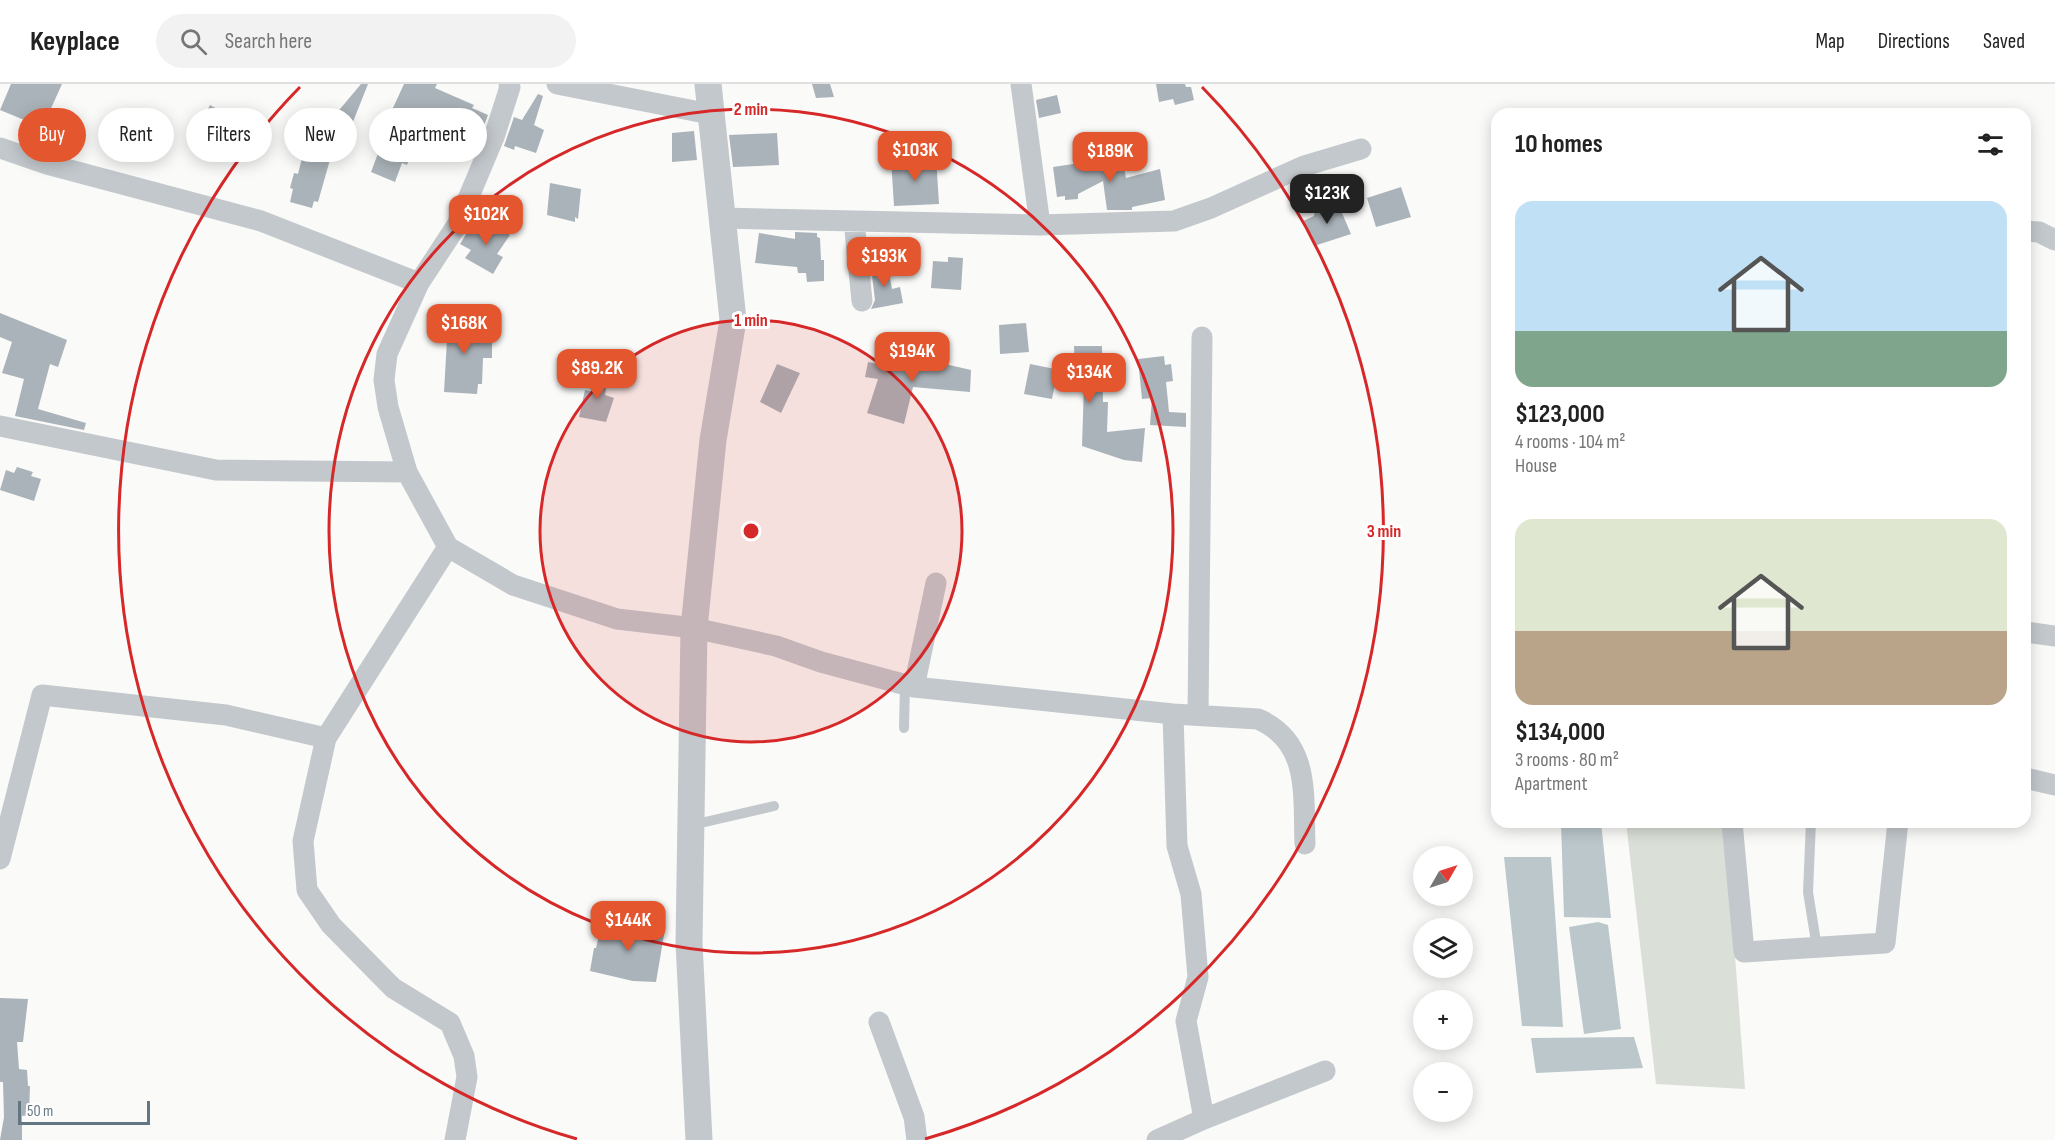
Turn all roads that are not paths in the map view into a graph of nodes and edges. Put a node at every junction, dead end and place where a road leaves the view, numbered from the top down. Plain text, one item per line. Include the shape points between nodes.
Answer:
1 (509, 84) edge
2 (557, 84) edge
3 (708, 84) edge
4 (1021, 84) edge
5 (710, 114) junction
6 (0, 148) edge
7 (1361, 149) dead end
8 (721, 218) junction
9 (854, 221) junction
10 (1040, 225) junction
11 (2031, 231) edge
12 (2055, 240) edge
13 (419, 283) junction
14 (862, 301) dead end
15 (1202, 337) dead end
16 (0, 426) edge
17 (407, 472) junction
18 (448, 547) junction
19 (936, 583) dead end
20 (694, 628) junction
21 (2031, 633) edge
22 (2055, 636) edge
23 (910, 686) junction
24 (1173, 714) junction
25 (1198, 715) junction
26 (904, 728) dead end
27 (326, 738) junction
28 (2031, 779) edge
29 (2055, 785) edge
30 (774, 806) dead end
31 (691, 825) junction
32 (1733, 828) edge
33 (1812, 828) edge
34 (1897, 828) edge
35 (1305, 844) dead end
36 (0, 859) edge
37 (1817, 948) junction
38 (879, 1022) dead end
39 (1325, 1071) dead end
40 (1204, 1119) junction
41 (455, 1140) edge
42 (699, 1140) edge
43 (917, 1140) edge
44 (1157, 1140) edge

1 - 13 street via 494,137 457,225
2 - 5 street
3 - 5 street
4 - 10 street
5 - 8 street
6 - 13 street via 261,221
7 - 10 street via 1304,166 1174,221
8 - 9 street
8 - 20 street via 733,320 713,440
9 - 10 street
9 - 14 street
11 - 12 street
13 - 17 street via 387,354 384,380
15 - 25 street
16 - 17 street via 216,470
17 - 18 street
18 - 20 street via 513,585 617,619
18 - 27 street
19 - 23 street
20 - 23 street via 776,646
20 - 31 street
21 - 22 street
23 - 24 street
23 - 26 lane
24 - 25 street
24 - 40 street via 1177,846 1191,894 1198,977 1186,1021
25 - 35 street via 1258,719 1285,738 1302,769
27 - 36 street via 226,715 42,695
27 - 41 street via 303,841 307,890 331,925 393,988 450,1023 464,1056 467,1077
28 - 29 street
30 - 31 lane
31 - 42 street via 689,943
32 - 37 street via 1743,952
33 - 37 lane via 1808,892
34 - 37 street via 1885,943
38 - 43 street via 914,1117
39 - 40 street
40 - 44 street

